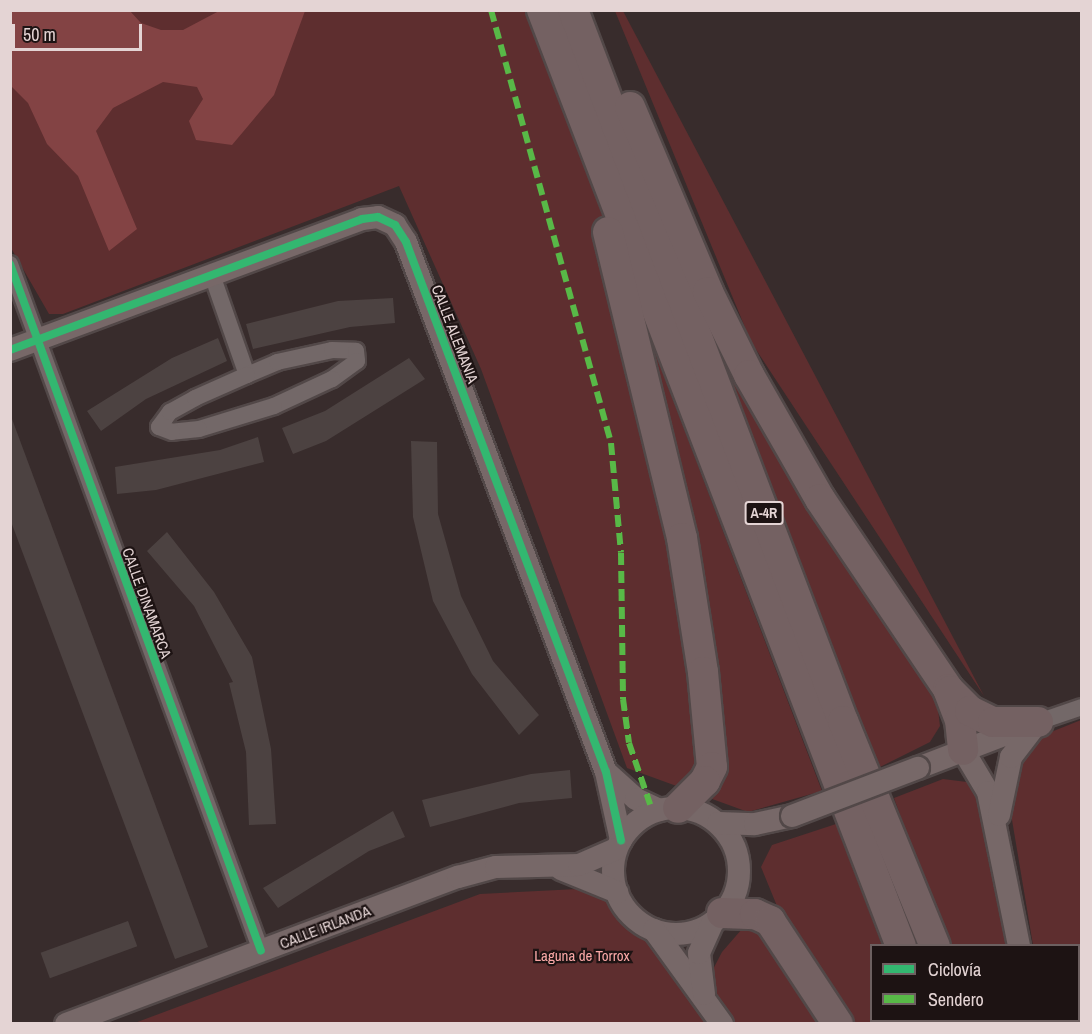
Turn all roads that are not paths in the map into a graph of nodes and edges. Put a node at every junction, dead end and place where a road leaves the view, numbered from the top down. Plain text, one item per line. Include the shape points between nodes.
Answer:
1 (542, 10) edge
2 (573, 10) edge
3 (590, 10) edge
4 (599, 161) junction
5 (10, 264) edge
6 (212, 275) junction
7 (36, 340) junction
8 (10, 350) edge
9 (247, 375) junction
10 (948, 689) junction
11 (1082, 707) edge
12 (1038, 723) junction
13 (963, 750) junction
14 (606, 772) junction
15 (669, 809) junction
16 (792, 816) junction
17 (718, 823) junction
18 (998, 826) junction
19 (618, 844) junction
20 (739, 864) junction
21 (555, 867) junction
22 (617, 892) junction
23 (718, 917) junction
24 (654, 930) junction
25 (901, 944) edge
26 (934, 944) edge
27 (1019, 944) edge
28 (261, 951) junction
29 (715, 1017) edge
30 (66, 1023) edge
31 (838, 1023) edge

1 - 4 highway, A-4R
2 - 26 highway, A-4R via 843,721
3 - 10 highway via 708,292 749,375 820,499
4 - 15 highway via 602,207 661,441 703,672 712,767 705,781
4 - 25 highway, A-4R
5 - 7 street, CALLE DINAMARCA
6 - 7 street, CALLE ALEMANIA
6 - 9 street
6 - 14 street, CALLE ALEMANIA via 362,219 378,217 395,225 406,242
7 - 8 street, CALLE ALEMANIA
7 - 28 street, CALLE DINAMARCA
9 - 9 street via 277,362 332,350 356,351 357,362 332,379 274,406 199,429 172,432 159,427 170,412
10 - 12 highway via 970,711 993,722
10 - 13 highway via 960,720
11 - 12 street
12 - 13 street
12 - 18 street via 1011,757
13 - 16 street, bridge
13 - 18 street via 988,792
14 - 15 street, CALLE ALEMANIA via 636,799
14 - 19 street, CALLE ALEMANIA
15 - 17 street via 699,812
15 - 19 street via 643,818
16 - 17 street via 755,824
16 - 20 street via 761,834
17 - 20 street via 732,842
18 - 27 street
19 - 21 street, CALLE IRLANDA via 579,865
19 - 22 street
20 - 23 street via 738,881
21 - 22 street, CALLE IRLANDA via 579,873
21 - 28 street, CALLE IRLANDA via 496,867 458,877
22 - 24 street via 635,918
23 - 24 street via 682,933
23 - 29 street via 698,968
23 - 31 highway via 755,914 770,921
24 - 29 street
28 - 30 street, CALLE IRLANDA

